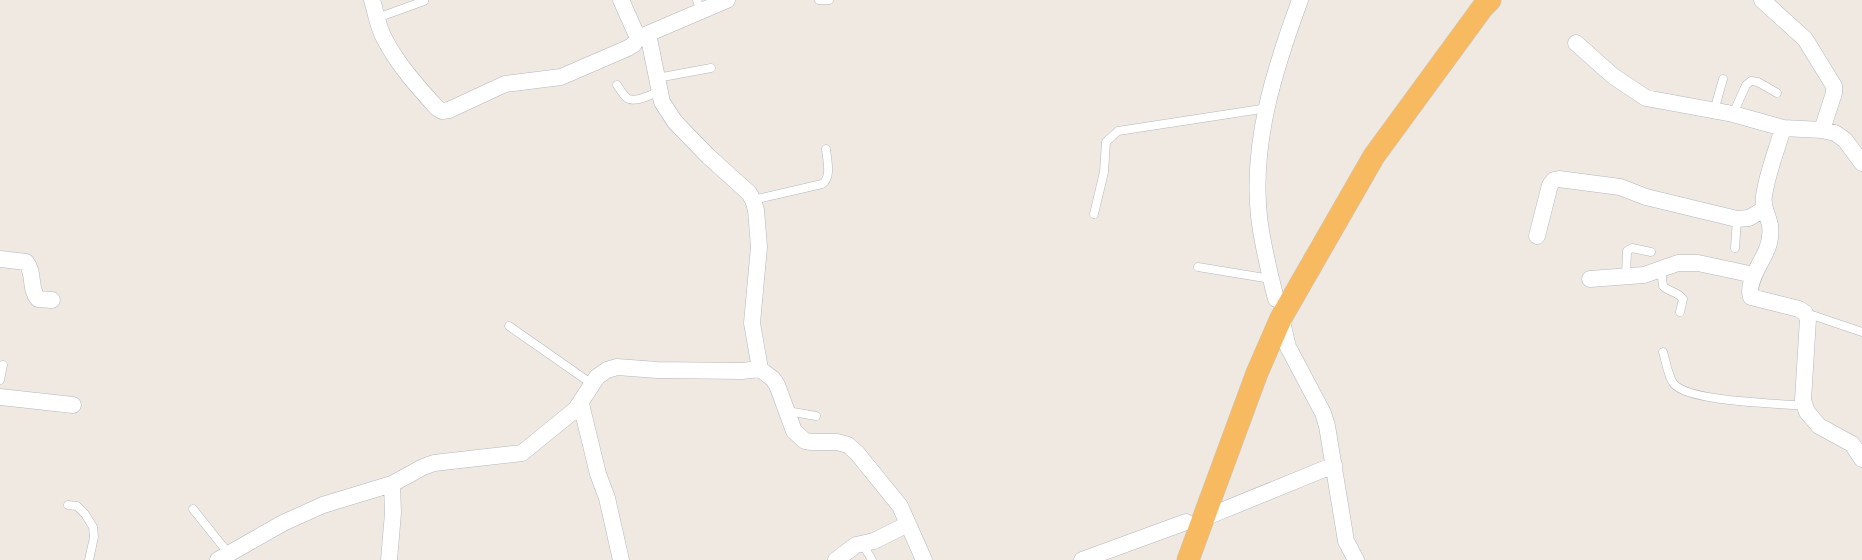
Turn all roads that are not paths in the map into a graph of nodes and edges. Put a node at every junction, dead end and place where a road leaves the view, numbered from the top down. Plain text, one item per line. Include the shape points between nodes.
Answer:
1 (372, 0) edge
2 (621, 0) edge
3 (727, 0) edge
4 (819, 0) edge
5 (828, 0) edge
6 (1300, 0) edge
7 (1469, 0) edge
8 (1490, 0) edge
9 (1762, 0) edge
10 (424, 1) edge
11 (699, 6) edge
12 (377, 18) junction
13 (643, 36) junction
14 (1576, 43) dead end
15 (711, 68) dead end
16 (1723, 79) dead end
17 (658, 84) junction
18 (616, 85) dead end
19 (1777, 93) dead end
20 (1268, 108) junction
21 (1714, 111) junction
22 (1733, 114) junction
23 (1782, 128) junction
24 (1822, 130) junction
25 (826, 149) dead end
26 (1862, 163) edge
27 (1355, 177) junction
28 (753, 200) junction
29 (1764, 209) junction
30 (1094, 214) dead end
31 (1738, 219) junction
32 (1537, 236) dead end
33 (1735, 248) dead end
34 (1651, 252) dead end
35 (0, 259) edge
36 (1198, 267) dead end
37 (1661, 269) junction
38 (1754, 275) junction
39 (1626, 276) junction
40 (1590, 279) dead end
41 (1276, 299) junction
42 (52, 300) dead end
43 (1680, 312) dead end
44 (1805, 312) junction
45 (509, 326) dead end
46 (1862, 332) edge
47 (1663, 352) dead end
48 (3, 365) dead end
49 (760, 369) junction
50 (0, 380) edge
51 (592, 384) junction
52 (0, 397) edge
53 (581, 404) junction
54 (73, 405) dead end
55 (1805, 406) junction
56 (786, 411) junction
57 (816, 416) dead end
58 (1862, 459) edge
59 (1334, 465) junction
60 (392, 484) junction
61 (68, 505) dead end
62 (193, 509) dead end
63 (1195, 520) junction
64 (908, 524) junction
65 (862, 543) junction
66 (223, 557) edge
67 (89, 560) edge
68 (389, 560) edge
69 (621, 560) edge
70 (836, 560) edge
71 (872, 560) edge
72 (924, 560) edge
73 (1082, 560) edge
74 (1173, 560) edge
75 (1188, 560) edge
76 (1356, 560) edge

1 - 12 street
2 - 13 street
3 - 11 street
4 - 5 lane
6 - 20 street via 1278,67
7 - 27 highway via 1364,149
8 - 27 highway via 1374,156
9 - 24 street via 1805,39 1834,86
10 - 12 lane
11 - 13 street
12 - 13 street via 384,37 404,70 442,111 505,84 562,77 628,48
13 - 17 street
14 - 21 street via 1613,76 1646,98
15 - 17 lane
16 - 21 lane
17 - 18 lane via 636,100 627,98
17 - 28 street via 664,106 675,122 749,193
19 - 22 lane via 1758,82 1751,81 1746,85
20 - 30 lane via 1118,131 1106,142 1104,172
20 - 41 street via 1261,140 1258,175 1259,215 1266,264
21 - 22 street
22 - 23 street
23 - 24 street
23 - 29 street via 1764,196
24 - 26 street via 1835,133 1845,140
25 - 28 lane via 828,177 822,184
27 - 41 highway
28 - 49 street via 759,247 752,323
29 - 31 street via 1749,218
29 - 38 street via 1770,225 1770,235 1767,249
31 - 32 street via 1646,197 1620,187 1559,179 1550,185
31 - 33 lane
34 - 39 lane via 1632,248 1627,251
35 - 42 street via 26,262 31,268 34,294 38,299
36 - 41 lane
37 - 38 street via 1678,263 1698,263
37 - 39 street
37 - 43 lane via 1663,286 1683,299
38 - 44 street via 1751,297
39 - 40 street
41 - 59 street via 1288,347 1323,413
41 - 63 highway
44 - 46 lane
44 - 55 street via 1808,319 1802,400
45 - 51 lane
47 - 55 lane via 1672,383 1689,393 1725,400
48 - 50 lane
49 - 51 street via 735,371 617,368 607,370
49 - 56 street via 777,385
51 - 53 street
52 - 54 street
53 - 60 street via 522,453 434,464 423,467
53 - 69 street
55 - 58 street via 1819,426 1852,444
56 - 57 lane
56 - 64 street via 794,431 805,441 838,442 848,445 857,453 900,506
59 - 63 street
59 - 76 street via 1346,541
60 - 66 street via 323,506 283,523
60 - 68 street via 393,513
61 - 67 lane via 77,506 93,527 94,537
62 - 66 lane
63 - 73 street
63 - 74 highway
63 - 75 highway
64 - 65 street via 874,541
64 - 72 street
65 - 70 street
65 - 71 lane

